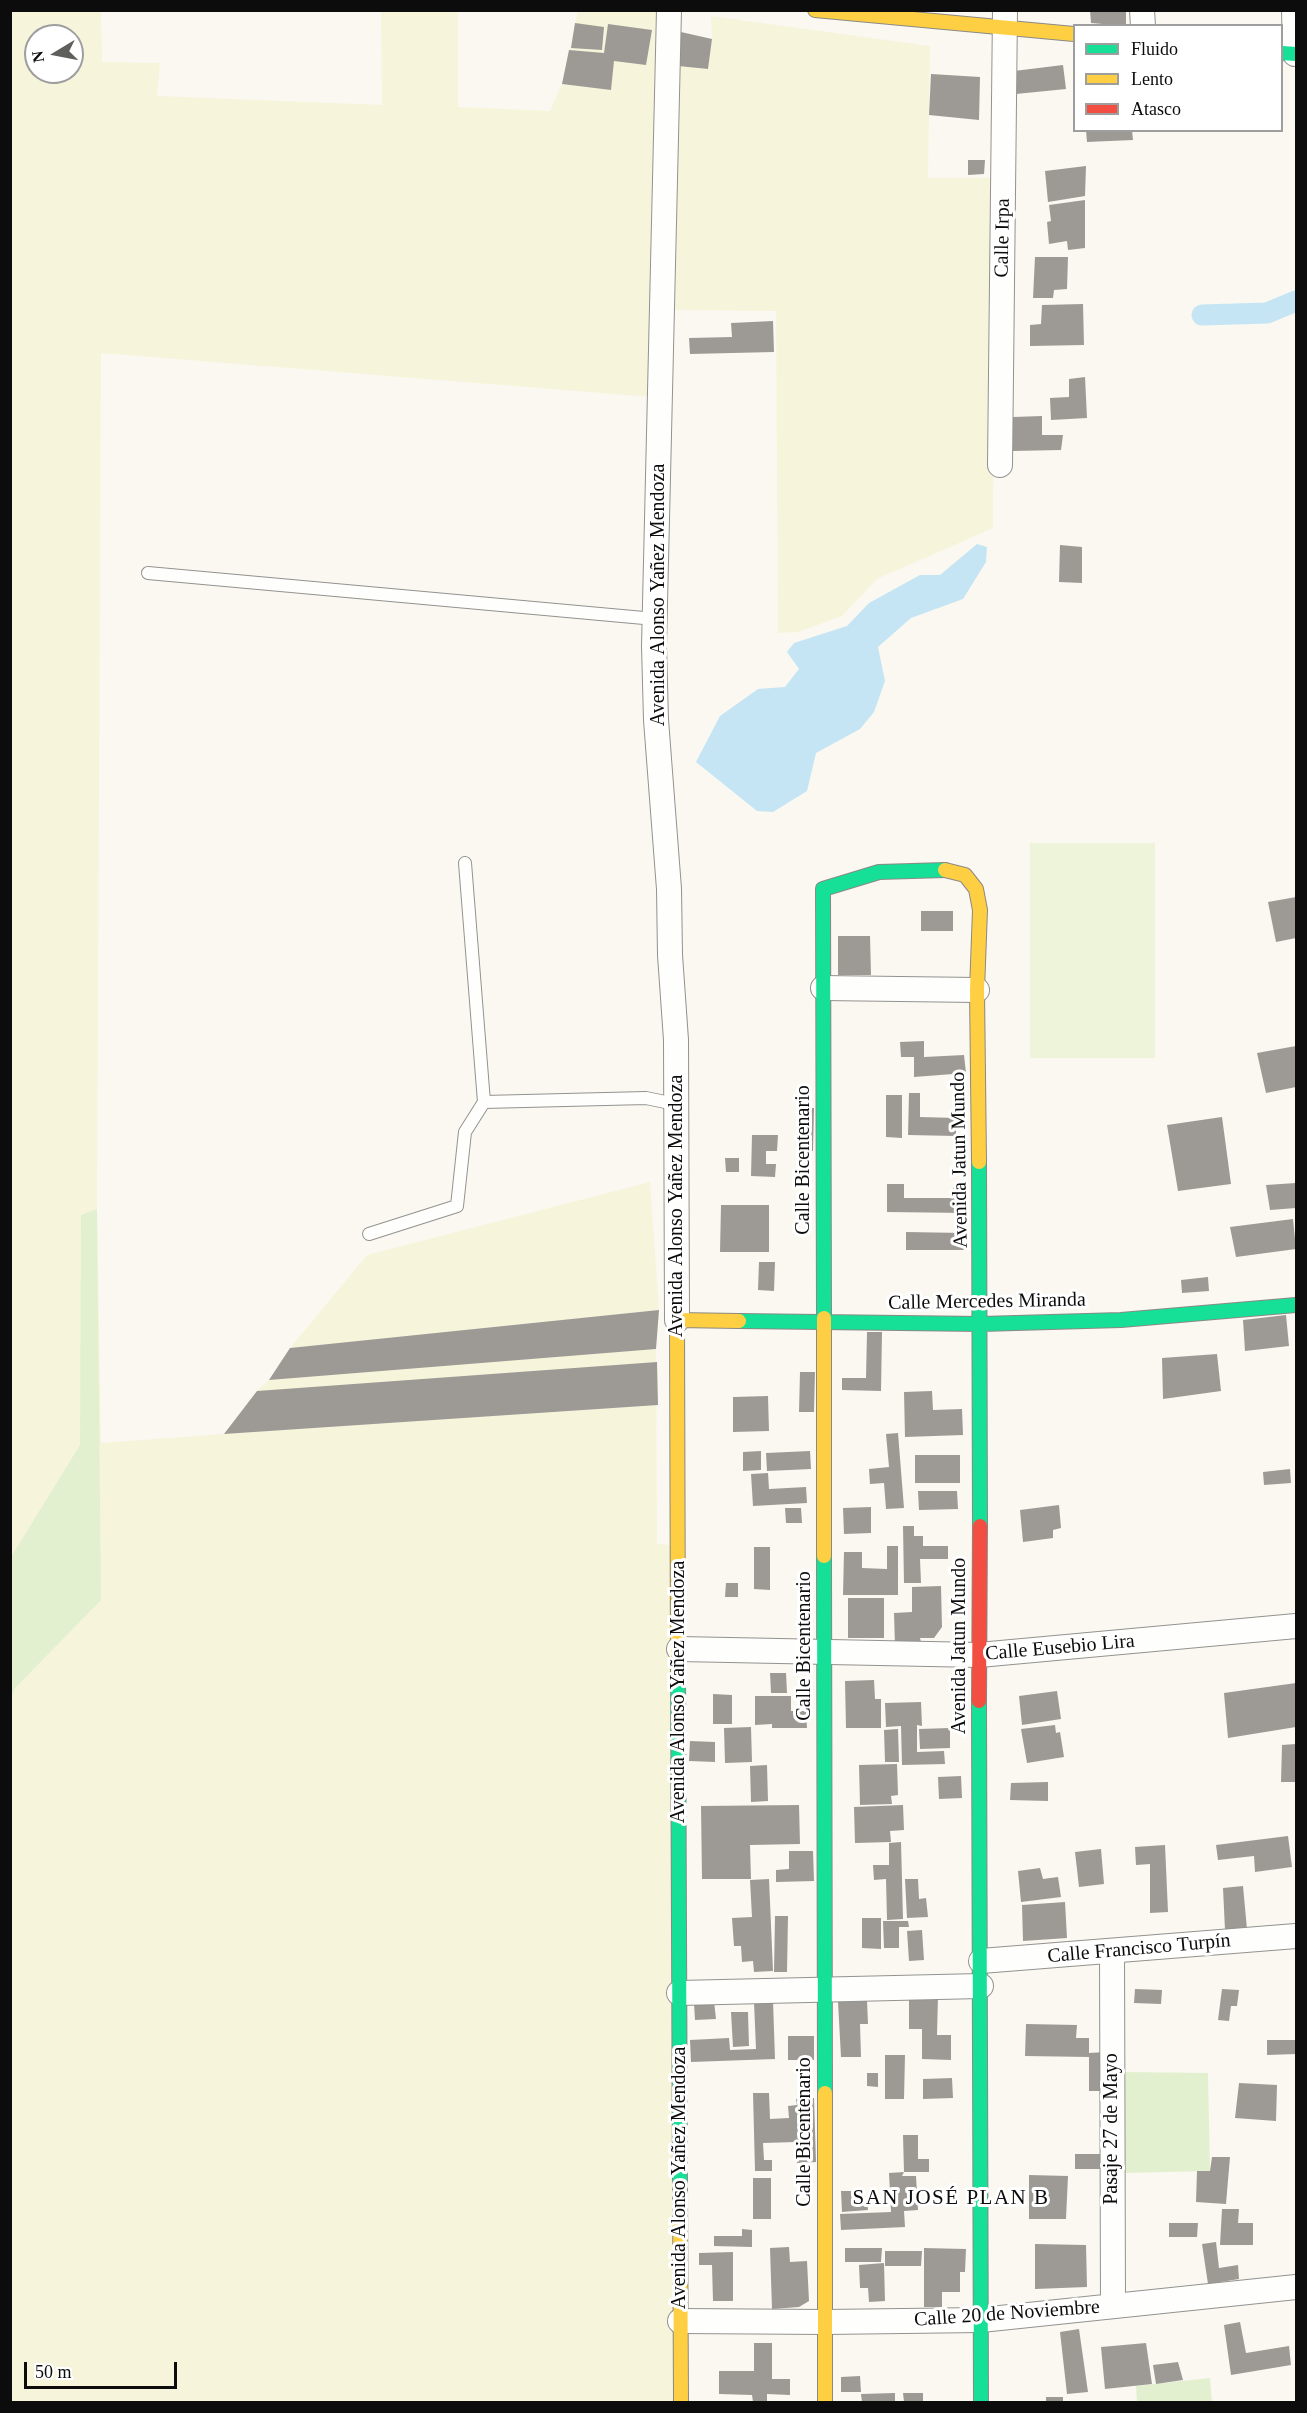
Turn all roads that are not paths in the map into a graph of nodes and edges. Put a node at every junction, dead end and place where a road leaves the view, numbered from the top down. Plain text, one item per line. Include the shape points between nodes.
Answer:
1 (669, 10) edge
2 (815, 10) edge
3 (1294, 10) edge
4 (854, 13) edge
5 (1005, 19) edge
6 (1073, 34) edge
7 (1291, 54) edge
8 (1000, 465) dead end
9 (148, 573) dead end
10 (655, 620) junction
11 (465, 863) dead end
12 (976, 889) joint
13 (823, 988) junction
14 (977, 990) junction
15 (484, 1102) junction
16 (675, 1104) junction
17 (369, 1234) dead end
18 (1296, 1305) edge
19 (677, 1320) junction
20 (823, 1322) junction
21 (981, 1324) junction
22 (1296, 1626) edge
23 (679, 1649) junction
24 (825, 1653) junction
25 (979, 1655) junction
26 (1296, 1936) edge
27 (1112, 1952) junction
28 (981, 1961) junction
29 (981, 1986) junction
30 (824, 1991) junction
31 (679, 1993) junction
32 (1296, 2287) edge
33 (1113, 2306) junction
34 (981, 2320) junction
35 (680, 2321) junction
36 (825, 2322) junction
37 (681, 2403) edge
38 (825, 2403) edge
39 (981, 2403) edge

1 - 10 street, Avenida Alonso Yañez Mendoza
2 - 4 street
3 - 7 street
4 - 5 street
5 - 6 street
5 - 8 street, Calle Irpa
9 - 10 lane
10 - 16 street, Avenida Alonso Yañez Mendoza via 656,720 676,1040
11 - 15 lane
12 - 13 street, Calle Bicentenario via 965,875 925,869 879,872 823,889
12 - 14 street, Avenida Jatun Mundo via 980,910
13 - 14 street
13 - 20 street, Calle Bicentenario
14 - 21 street, Avenida Jatun Mundo
15 - 16 lane via 646,1098
15 - 17 lane via 465,1132 457,1206
16 - 19 street, Avenida Alonso Yañez Mendoza
18 - 21 street, Calle Mercedes Miranda via 1121,1320
19 - 20 street, Calle Mercedes Miranda
19 - 23 street, Avenida Alonso Yañez Mendoza
20 - 21 street, Calle Mercedes Miranda
20 - 24 street, Calle Bicentenario
21 - 25 street, Avenida Jatun Mundo
22 - 25 street, Calle Eusebio Lira
23 - 24 street, Calle Eusebio Lira
23 - 31 street, Avenida Alonso Yañez Mendoza
24 - 25 street, Calle Eusebio Lira
24 - 30 street, Calle Bicentenario
25 - 28 street, Avenida Jatun Mundo
26 - 27 street, Calle Francisco Turpín
27 - 28 street, Calle Francisco Turpín
27 - 33 street, Pasaje 27 de Mayo
28 - 29 street, Avenida Jatun Mundo
29 - 30 street
29 - 34 street, Avenida Jatun Mundo
30 - 31 street
30 - 36 street, Calle Bicentenario
31 - 35 street, Avenida Alonso Yañez Mendoza
32 - 33 street, Calle 20 de Noviembre
33 - 34 street, Calle 20 de Noviembre
34 - 36 street, Calle 20 de Noviembre
34 - 39 street, Avenida Jatun Mundo
35 - 36 street, Calle 20 de Noviembre
35 - 37 street, Avenida Alonso Yañez Mendoza
36 - 38 street, Calle Bicentenario

